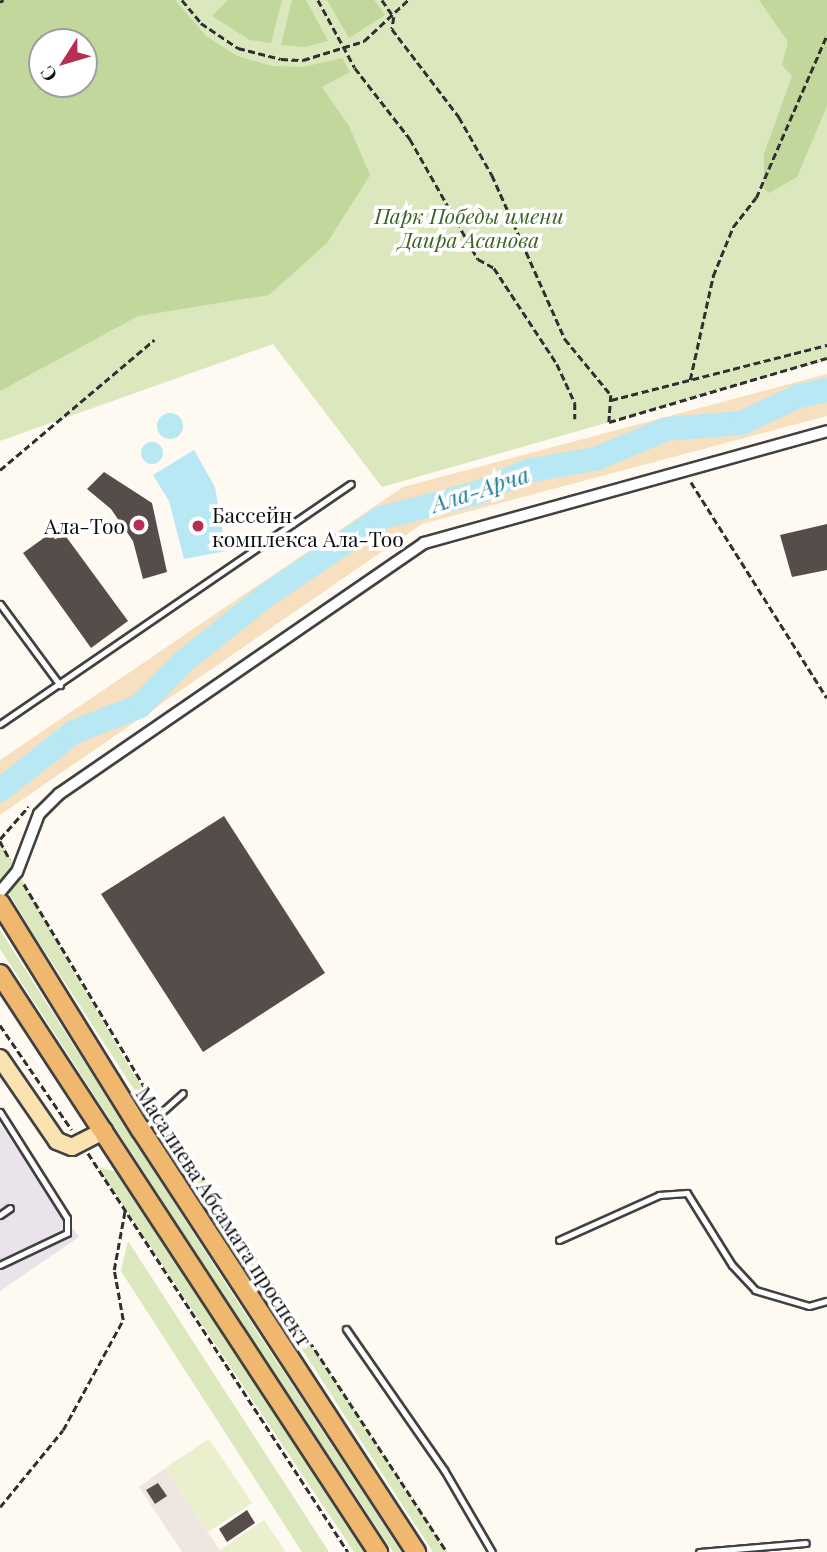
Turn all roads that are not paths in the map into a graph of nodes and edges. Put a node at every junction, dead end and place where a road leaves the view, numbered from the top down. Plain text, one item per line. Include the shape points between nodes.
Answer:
1 (827, 431) edge
2 (351, 484) dead end
3 (0, 604) edge
4 (60, 685) junction
5 (0, 724) edge
6 (0, 892) edge
7 (0, 903) edge
8 (0, 974) edge
9 (0, 1058) edge
10 (183, 1093) dead end
11 (0, 1112) edge
12 (141, 1130) junction
13 (104, 1131) junction
14 (10, 1208) dead end
15 (0, 1215) edge
16 (559, 1240) dead end
17 (0, 1265) edge
18 (827, 1301) edge
19 (346, 1329) dead end
20 (806, 1543) dead end
21 (378, 1552) edge
22 (416, 1552) edge
23 (492, 1552) edge
24 (699, 1552) edge

1 - 6 street via 424,543 59,794 39,814 17,872
2 - 4 lane
3 - 4 lane
4 - 5 lane
7 - 12 main road, Масалиева Абсамата проспект
8 - 13 main road
9 - 13 street via 57,1141 72,1147
10 - 12 lane
11 - 17 lane via 67,1218 67,1233
12 - 22 main road, Масалиева Абсамата проспект
13 - 21 main road
14 - 15 lane
16 - 18 lane via 659,1195 687,1193 732,1265 755,1290 808,1306
19 - 23 lane via 444,1470
20 - 24 lane

